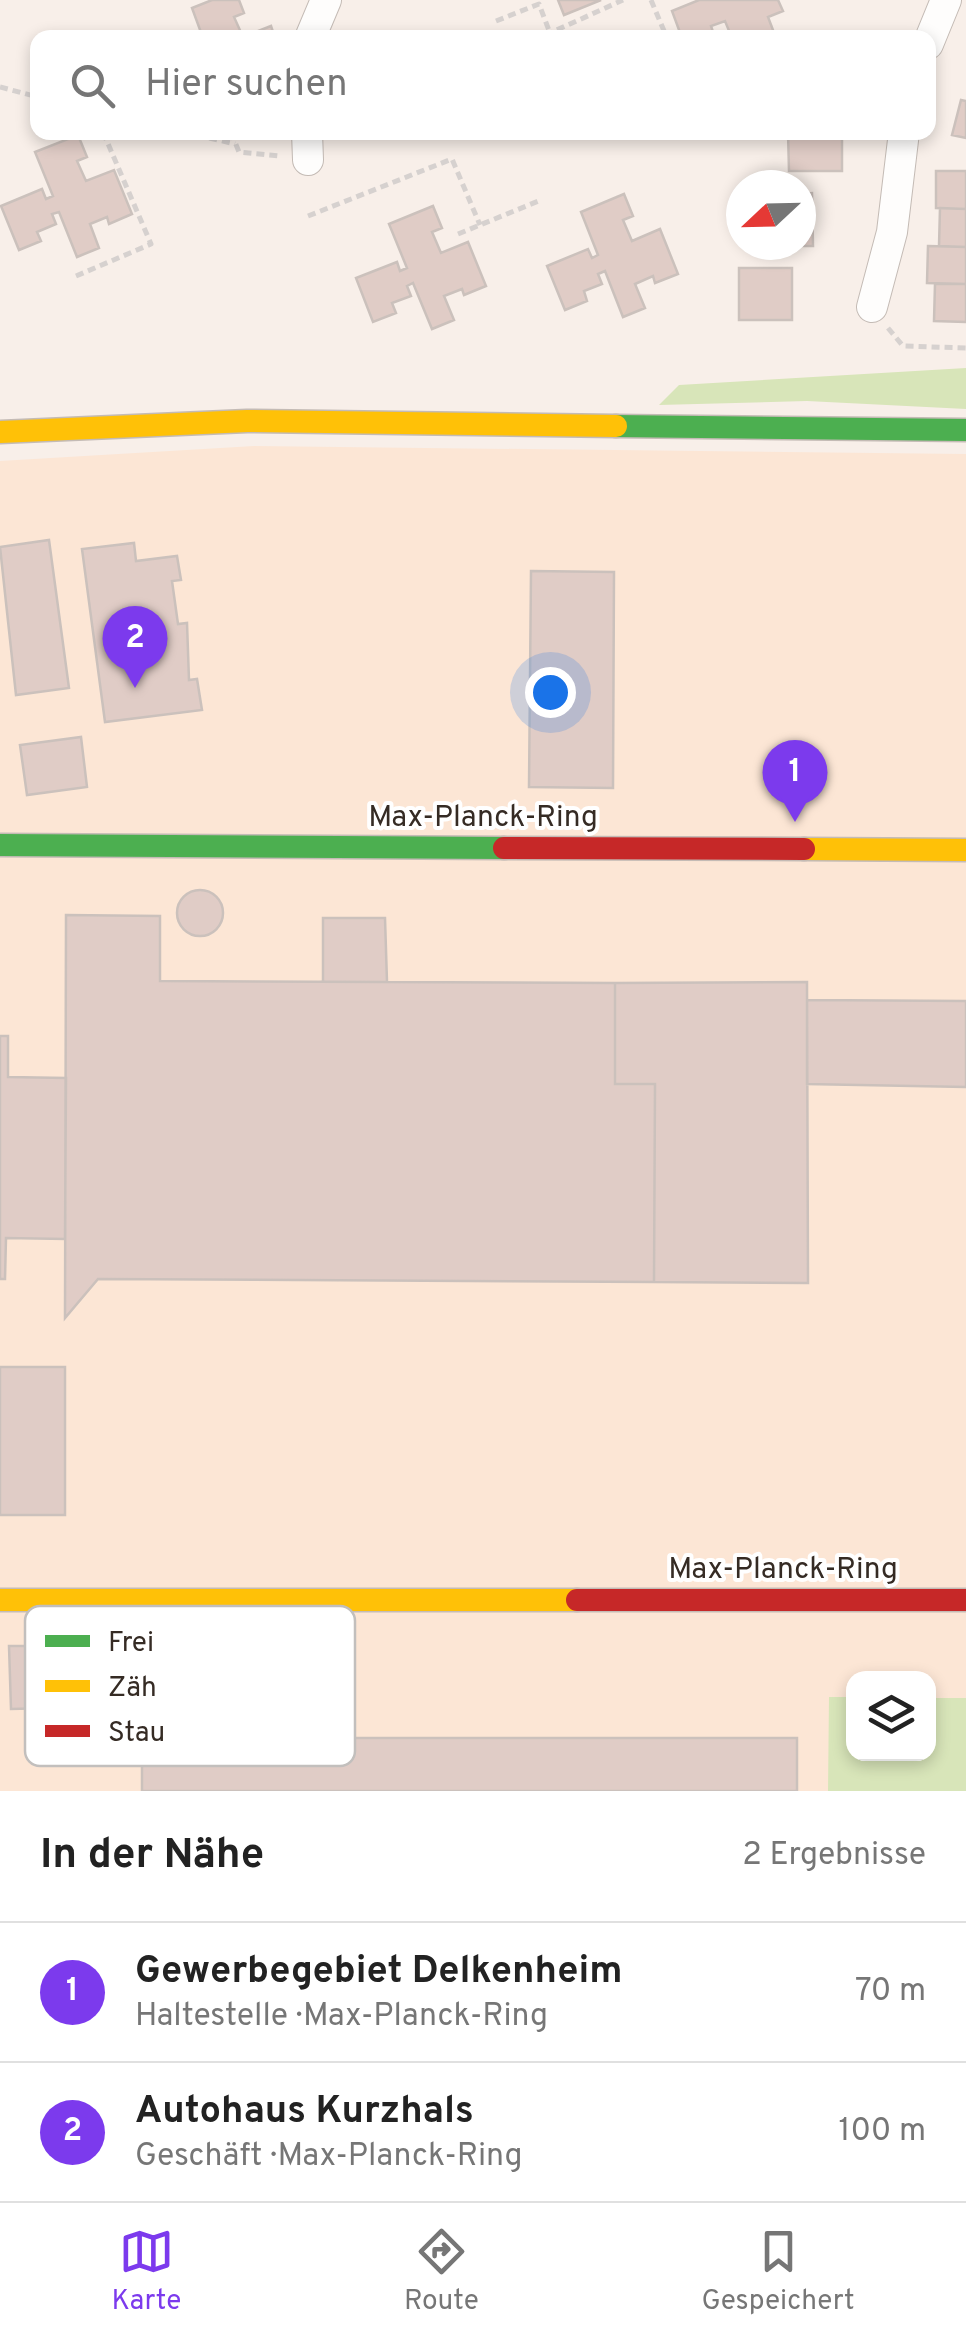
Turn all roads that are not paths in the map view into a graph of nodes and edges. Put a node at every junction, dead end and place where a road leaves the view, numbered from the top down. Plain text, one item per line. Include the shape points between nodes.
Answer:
1 (326, 0) edge
2 (946, 0) edge
3 (313, 30) edge
4 (934, 30) edge
5 (903, 140) edge
6 (872, 308) road end
7 (966, 430) edge
8 (0, 432) edge
9 (0, 845) edge
10 (966, 850) edge
11 (0, 1600) edge
12 (966, 1600) edge

1 - 3 street
2 - 4 street
5 - 6 street via 892,232
7 - 8 street via 247,421
9 - 10 street, Max-Planck-Ring
11 - 12 street, Max-Planck-Ring

